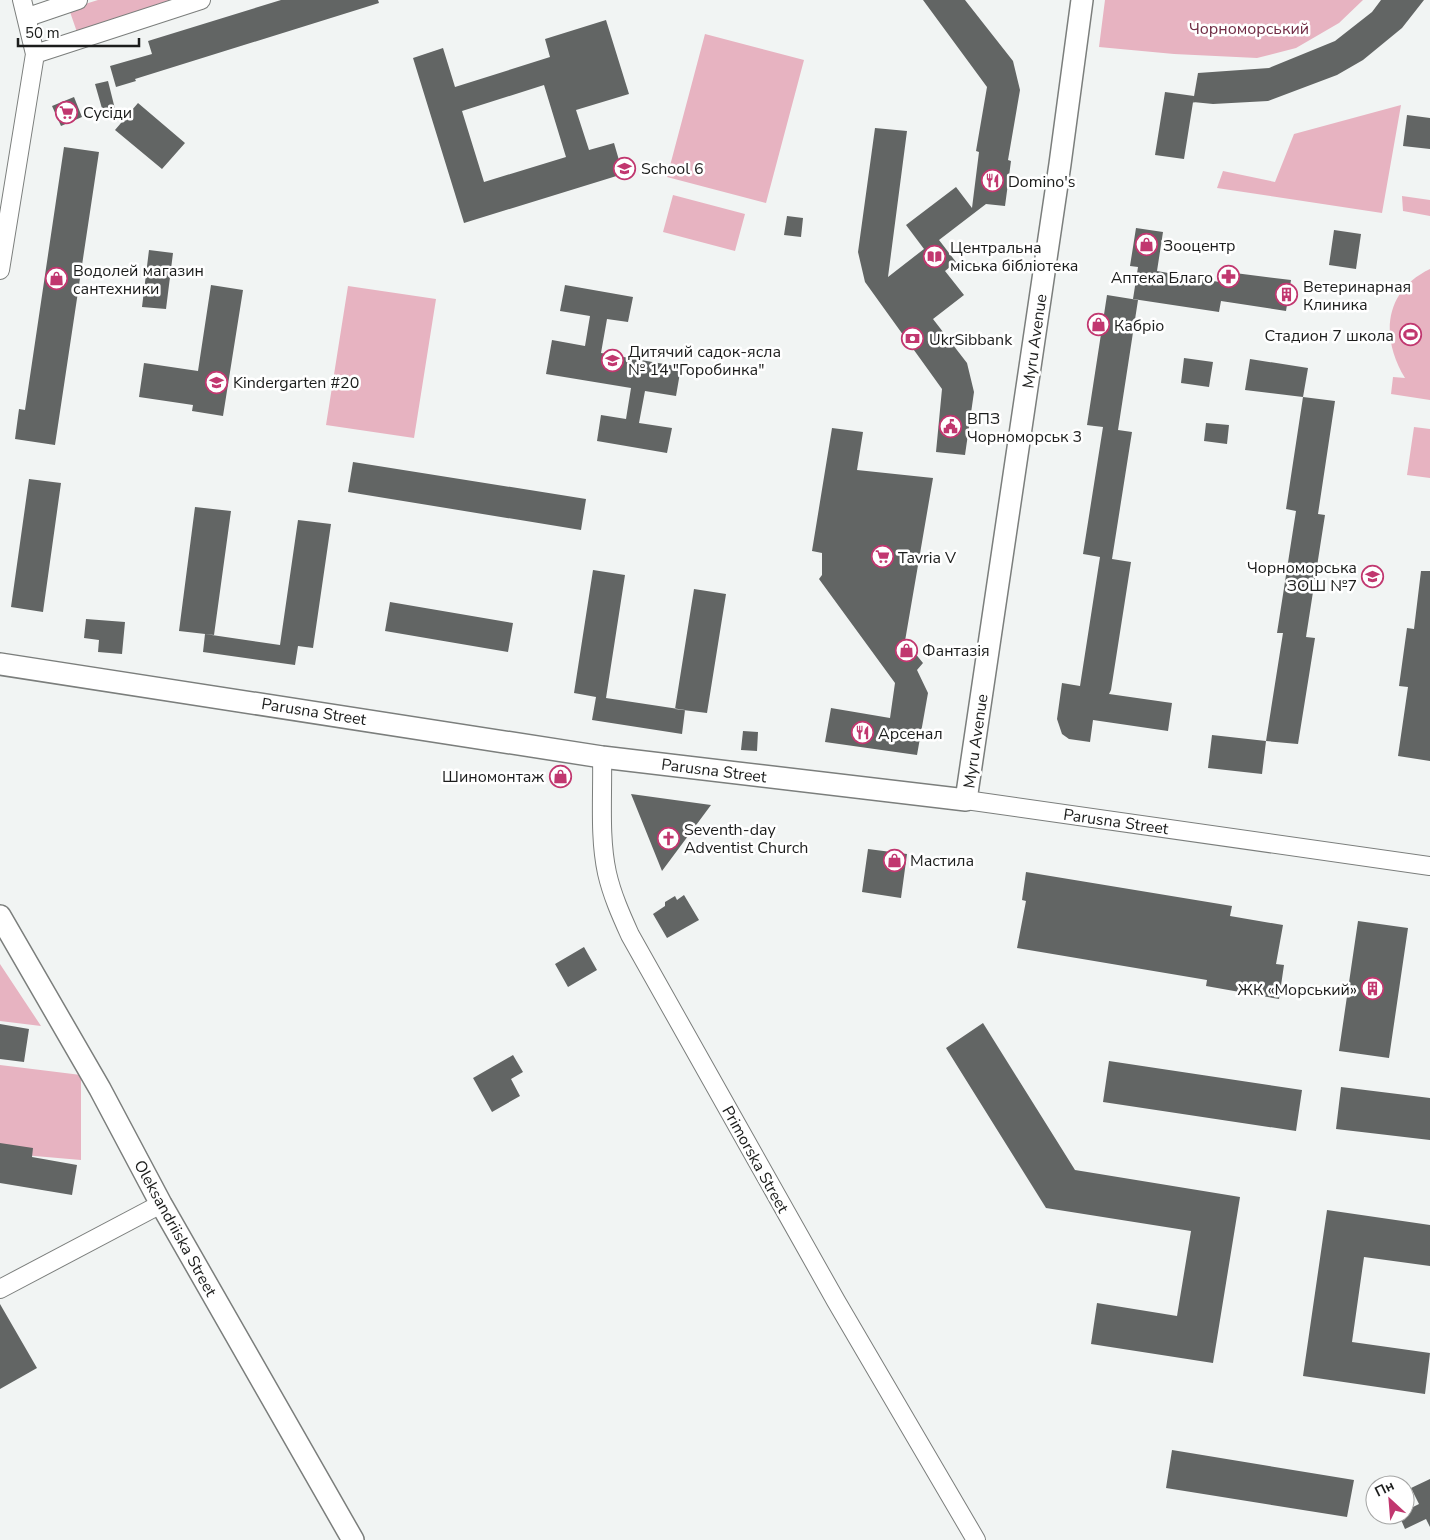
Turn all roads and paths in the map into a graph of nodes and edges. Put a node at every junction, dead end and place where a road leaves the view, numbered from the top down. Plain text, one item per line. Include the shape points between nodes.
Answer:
1 (78, 0) edge
2 (200, 0) edge
3 (1082, 0) edge
4 (25, 8) edge
5 (36, 54) junction
6 (0, 270) edge
7 (0, 664) edge
8 (602, 757) junction
9 (966, 800) junction
10 (1430, 866) edge
11 (0, 916) edge
12 (161, 1204) junction
13 (0, 1289) edge
14 (353, 1540) edge
15 (976, 1540) edge

1 - 4 street
2 - 5 street
3 - 9 street, Myru Avenue
4 - 5 street
5 - 6 street
7 - 8 street, Parusna Street
8 - 9 street, Parusna Street
8 - 15 street, Primorska Street via 603,843 607,873 630,935 836,1301
9 - 10 street, Parusna Street
11 - 12 street, Oleksandriiska Street via 100,1089
12 - 13 street
12 - 14 street, Oleksandriiska Street

